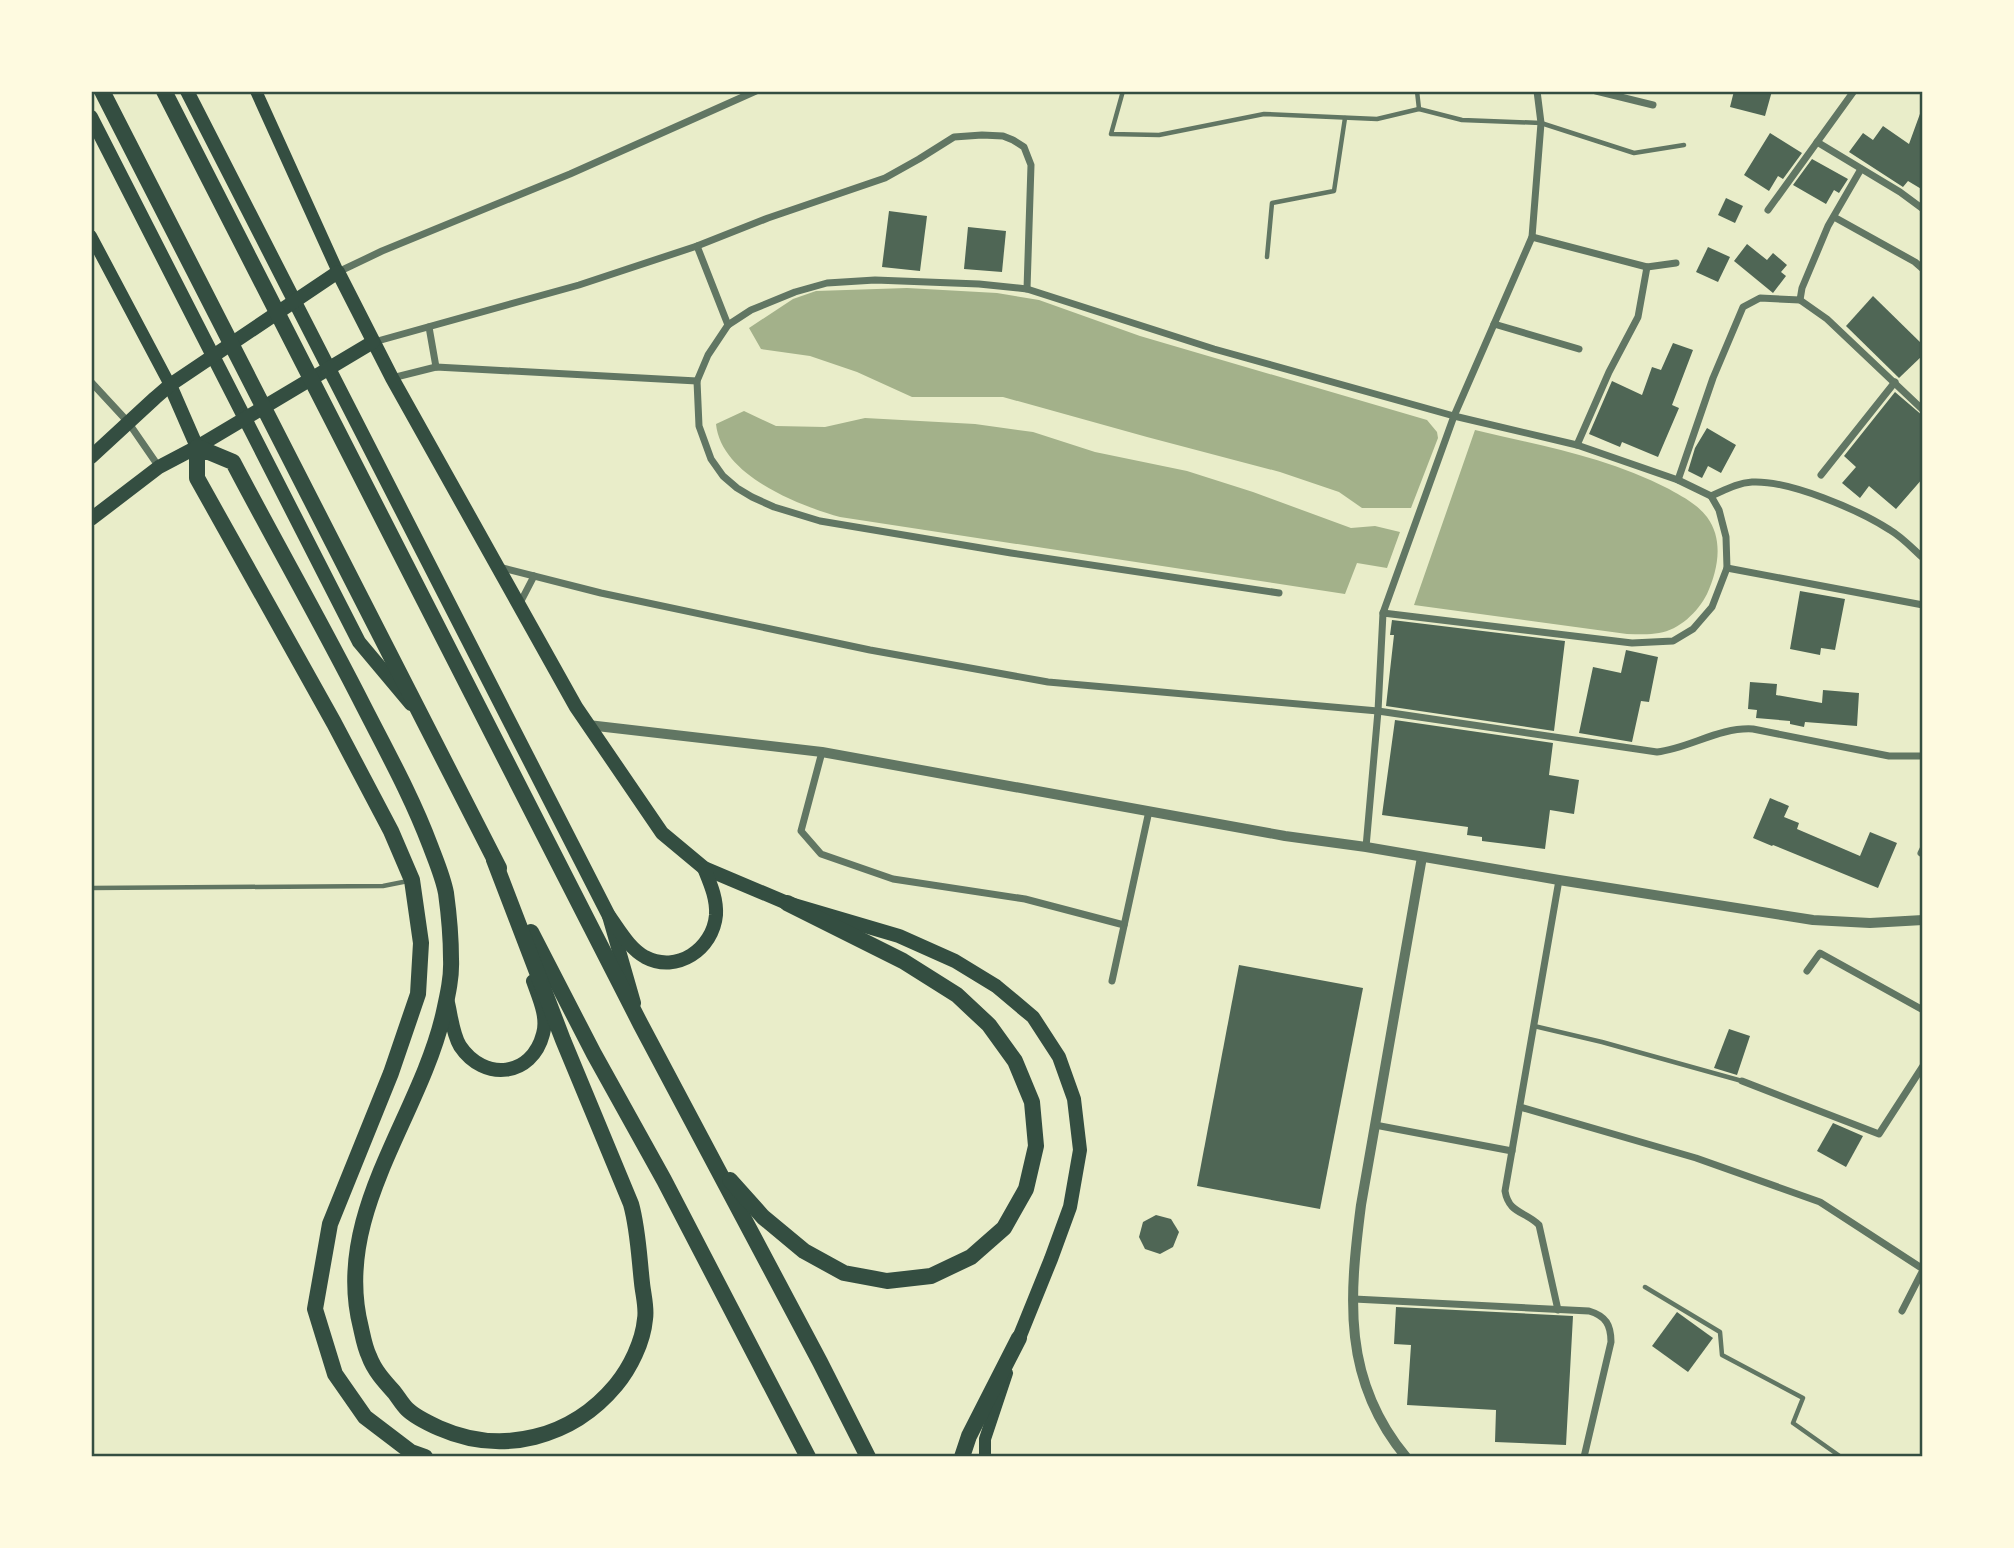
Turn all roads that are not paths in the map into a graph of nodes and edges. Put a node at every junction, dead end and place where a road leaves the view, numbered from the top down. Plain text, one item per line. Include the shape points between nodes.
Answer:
1 (102, 91) edge
2 (164, 91) edge
3 (187, 91) edge
4 (256, 91) edge
5 (764, 91) edge
6 (1123, 91) edge
7 (1417, 91) edge
8 (1537, 91) edge
9 (1596, 91) edge
10 (1854, 91) edge
11 (755, 92) edge
12 (1653, 105) dead end
13 (1419, 109) junction
14 (91, 117) edge
15 (1345, 118) junction
16 (1541, 123) junction
17 (1817, 142) junction
18 (1684, 145) dead end
19 (1861, 169) junction
20 (1923, 208) edge
21 (1769, 210) dead end
22 (1834, 217) junction
23 (91, 236) edge
24 (1532, 237) junction
25 (697, 246) junction
26 (1267, 257) dead end
27 (1676, 263) dead end
28 (1647, 267) junction
29 (1923, 269) edge
30 (338, 272) junction
31 (1027, 289) junction
32 (1800, 300) junction
33 (1494, 324) junction
34 (728, 325) junction
35 (429, 327) junction
36 (373, 342) junction
37 (1579, 349) dead end
38 (436, 367) junction
39 (392, 378) junction
40 (697, 381) junction
41 (91, 382) edge
42 (1895, 383) junction
43 (170, 386) junction
44 (1923, 410) edge
45 (1454, 416) junction
46 (128, 422) junction
47 (1577, 445) junction
48 (197, 447) junction
49 (91, 457) edge
50 (159, 467) junction
51 (1821, 475) dead end
52 (1678, 480) junction
53 (1711, 496) junction
54 (91, 519) edge
55 (1923, 558) edge
56 (499, 567) junction
57 (1727, 568) junction
58 (534, 576) junction
59 (1279, 593) dead end
60 (1923, 605) edge
61 (519, 607) junction
62 (1383, 613) junction
63 (1378, 710) junction
64 (423, 718) junction
65 (588, 725) junction
66 (822, 752) junction
67 (1923, 756) edge
68 (1149, 811) junction
69 (1366, 847) junction
70 (1422, 857) junction
71 (495, 860) junction
72 (704, 867) junction
73 (412, 880) junction
74 (1559, 880) junction
75 (91, 888) edge
76 (786, 903) junction
77 (609, 916) junction
78 (1923, 920) edge
79 (1124, 925) junction
80 (1807, 971) dead end
81 (1112, 981) dead end
82 (447, 998) junction
83 (1923, 1010) edge
84 (641, 1025) junction
85 (1534, 1026) junction
86 (1923, 1066) edge
87 (1742, 1081) joint
88 (1520, 1107) junction
89 (1375, 1125) junction
90 (1512, 1151) junction
91 (712, 1161) junction
92 (1923, 1270) edge
93 (1645, 1287) dead end
94 (1354, 1299) junction
95 (1558, 1310) junction
96 (1902, 1311) dead end
97 (1019, 1338) junction
98 (425, 1457) edge
99 (808, 1457) edge
100 (869, 1457) edge
101 (962, 1457) edge
102 (985, 1457) edge
103 (1406, 1457) edge
104 (1584, 1457) edge
105 (1841, 1457) edge

1 - 64 highway
2 - 84 highway
3 - 77 main road
4 - 30 main road
5 - 11 street
6 - 15 lane via 1111,134 1159,135 1264,114
7 - 13 lane
8 - 16 street
9 - 12 street
10 - 17 street
11 - 30 street
13 - 15 lane via 1377,119
13 - 16 lane via 1462,120
14 - 64 main road via 359,642
15 - 26 lane via 1334,191 1272,203
16 - 18 lane via 1634,153
16 - 24 street
17 - 19 street
17 - 21 street
19 - 20 street
19 - 22 street
22 - 29 street
22 - 32 street
23 - 43 main road
24 - 28 street
24 - 33 street
25 - 31 street via 885,178 954,137 1003,136 1024,147 1031,165
25 - 34 street
25 - 35 street
27 - 28 street
28 - 47 street via 1637,317
30 - 36 main road
30 - 43 main road
31 - 34 street via 888,281 827,283 774,300
31 - 45 street via 1192,342
32 - 42 street via 1828,319
32 - 52 street via 1760,298 1743,307
33 - 37 street
33 - 45 street
34 - 40 street
35 - 36 street
35 - 38 street
36 - 39 main road
36 - 48 main road
38 - 39 street
38 - 40 street
39 - 56 main road
40 - 59 street via 699,426 711,459 737,488 774,506 820,522
41 - 46 street
42 - 44 street
42 - 51 street
43 - 46 main road
43 - 48 main road
45 - 47 street
45 - 62 street
46 - 49 main road
46 - 50 street
47 - 52 street
48 - 50 main road
48 - 73 highway via 197,478 334,723
48 - 82 highway via 233,462 422,824 446,892 451,964
50 - 54 main road
52 - 53 street
53 - 55 street via 1753,482 1793,488 1864,515 1892,531
53 - 57 street via 1726,537
56 - 58 street
56 - 61 main road
57 - 60 street
57 - 62 street via 1712,607 1693,629 1673,641 1632,643
58 - 61 street
58 - 63 street via 870,650 1048,682
61 - 65 main road
62 - 63 street
63 - 67 street via 1657,752 1741,728 1889,756
63 - 69 street
64 - 71 highway
65 - 66 street
65 - 72 main road via 662,833
66 - 68 street
66 - 79 street via 801,831 821,854 893,879 1025,899
68 - 69 street
68 - 79 street
69 - 70 street
70 - 74 street
70 - 89 street
71 - 82 main road via 544,1018 544,1033 522,1066 498,1070 476,1064 458,1044
71 - 82 highway via 631,1203 646,1318 626,1373 590,1412 544,1434 505,1443 450,1433 408,1410 368,1356 357,1314 354,1271 366,1212 433,1051
71 - 99 highway
72 - 76 main road
72 - 77 main road via 715,896 716,916 693,955 666,963 644,956 627,942
73 - 75 lane via 383,886
73 - 98 highway via 421,943 418,994 330,1224 315,1309 335,1374 365,1417 411,1452
74 - 78 street via 1813,920
74 - 85 street
76 - 91 highway via 902,961 957,995 989,1026 1015,1061 1032,1102 1036,1146 1026,1189 1004,1228 971,1257 931,1276 887,1281 844,1273 804,1251 763,1217
76 - 97 main road via 899,936 955,961 996,986 1033,1017 1059,1057 1074,1100 1080,1150 1070,1207
77 - 84 main road
79 - 81 street
80 - 83 street via 1820,953
84 - 91 highway
85 - 87 lane
85 - 88 street
86 - 87 street via 1879,1134
88 - 90 street
88 - 92 street via 1696,1158 1820,1202
89 - 90 street
89 - 94 street via 1356,1241
90 - 95 street via 1507,1200 1539,1224
91 - 100 highway
92 - 96 street
93 - 105 lane via 1720,1332 1722,1356 1803,1398 1793,1423
94 - 95 street
94 - 103 street via 1360,1374 1373,1408
95 - 104 street via 1598,1314 1610,1330
97 - 101 highway
97 - 102 main road via 985,1440

